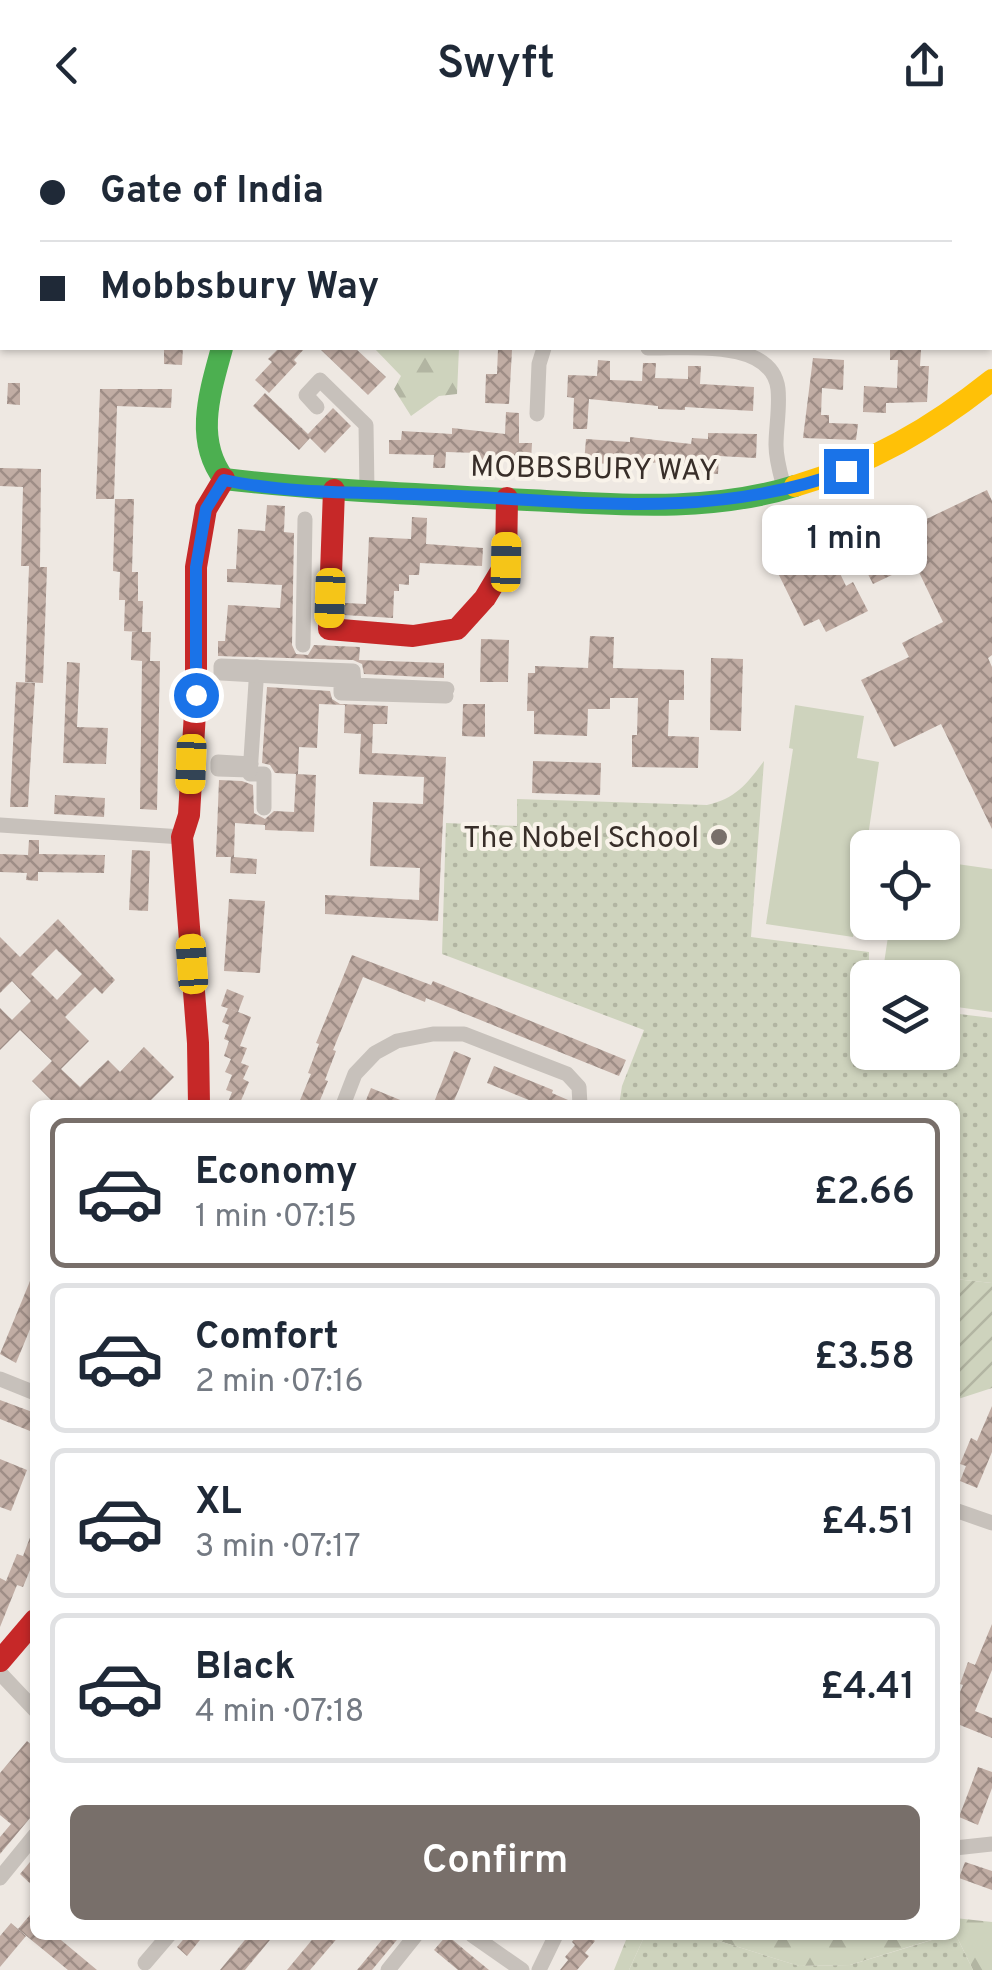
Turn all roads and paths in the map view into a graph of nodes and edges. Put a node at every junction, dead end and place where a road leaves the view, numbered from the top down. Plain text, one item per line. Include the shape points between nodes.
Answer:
1 (221, 350) edge
2 (543, 350) edge
3 (693, 350) edge
4 (992, 380) edge
5 (317, 406) dead end
6 (536, 414) dead end
7 (224, 480) junction
8 (334, 490) junction
9 (368, 491) junction
10 (785, 492) junction
11 (507, 498) junction
12 (305, 519) dead end
13 (303, 645) dead end
14 (257, 671) junction
15 (347, 682) junction
16 (446, 693) dead end
17 (264, 808) dead end
18 (0, 825) edge
19 (182, 837) junction
20 (199, 1100) edge
21 (346, 1100) edge
22 (580, 1100) edge
23 (0, 1379) edge
24 (30, 1391) edge
25 (960, 1512) edge
26 (992, 1523) edge
27 (30, 1626) edge
28 (0, 1661) edge
29 (0, 1673) edge
30 (30, 1705) edge
31 (30, 1841) edge
32 (992, 1844) edge
33 (960, 1847) edge
34 (0, 1878) edge
35 (165, 1940) edge
36 (412, 1940) edge
37 (479, 1940) edge
38 (554, 1940) edge
39 (145, 1963) dead end
40 (388, 1970) edge
41 (522, 1970) edge
42 (540, 1970) edge

1 - 7 street via 207,447
2 - 6 street
3 - 10 street via 757,356 768,366 778,388 777,455
4 - 10 street, MOBBSBURY WAY via 898,447
5 - 9 street via 306,395 320,380 366,425
7 - 8 street, MOBBSBURY WAY
7 - 19 street via 206,509 199,551 206,663 202,765
8 - 9 street, MOBBSBURY WAY
8 - 11 street via 329,629 418,634 457,629 498,577 506,562
9 - 11 street, MOBBSBURY WAY
10 - 11 street, MOBBSBURY WAY via 693,505
12 - 13 street
14 - 15 street
14 - 15 street via 303,667
14 - 17 street via 250,774 264,774
15 - 16 street
18 - 19 street
19 - 20 street
21 - 22 street via 356,1074 375,1053 397,1041 453,1032 568,1074
23 - 24 street
25 - 26 street
27 - 28 street
29 - 30 street
31 - 34 street
32 - 33 street
35 - 39 street
36 - 40 street
37 - 41 street
38 - 42 street

